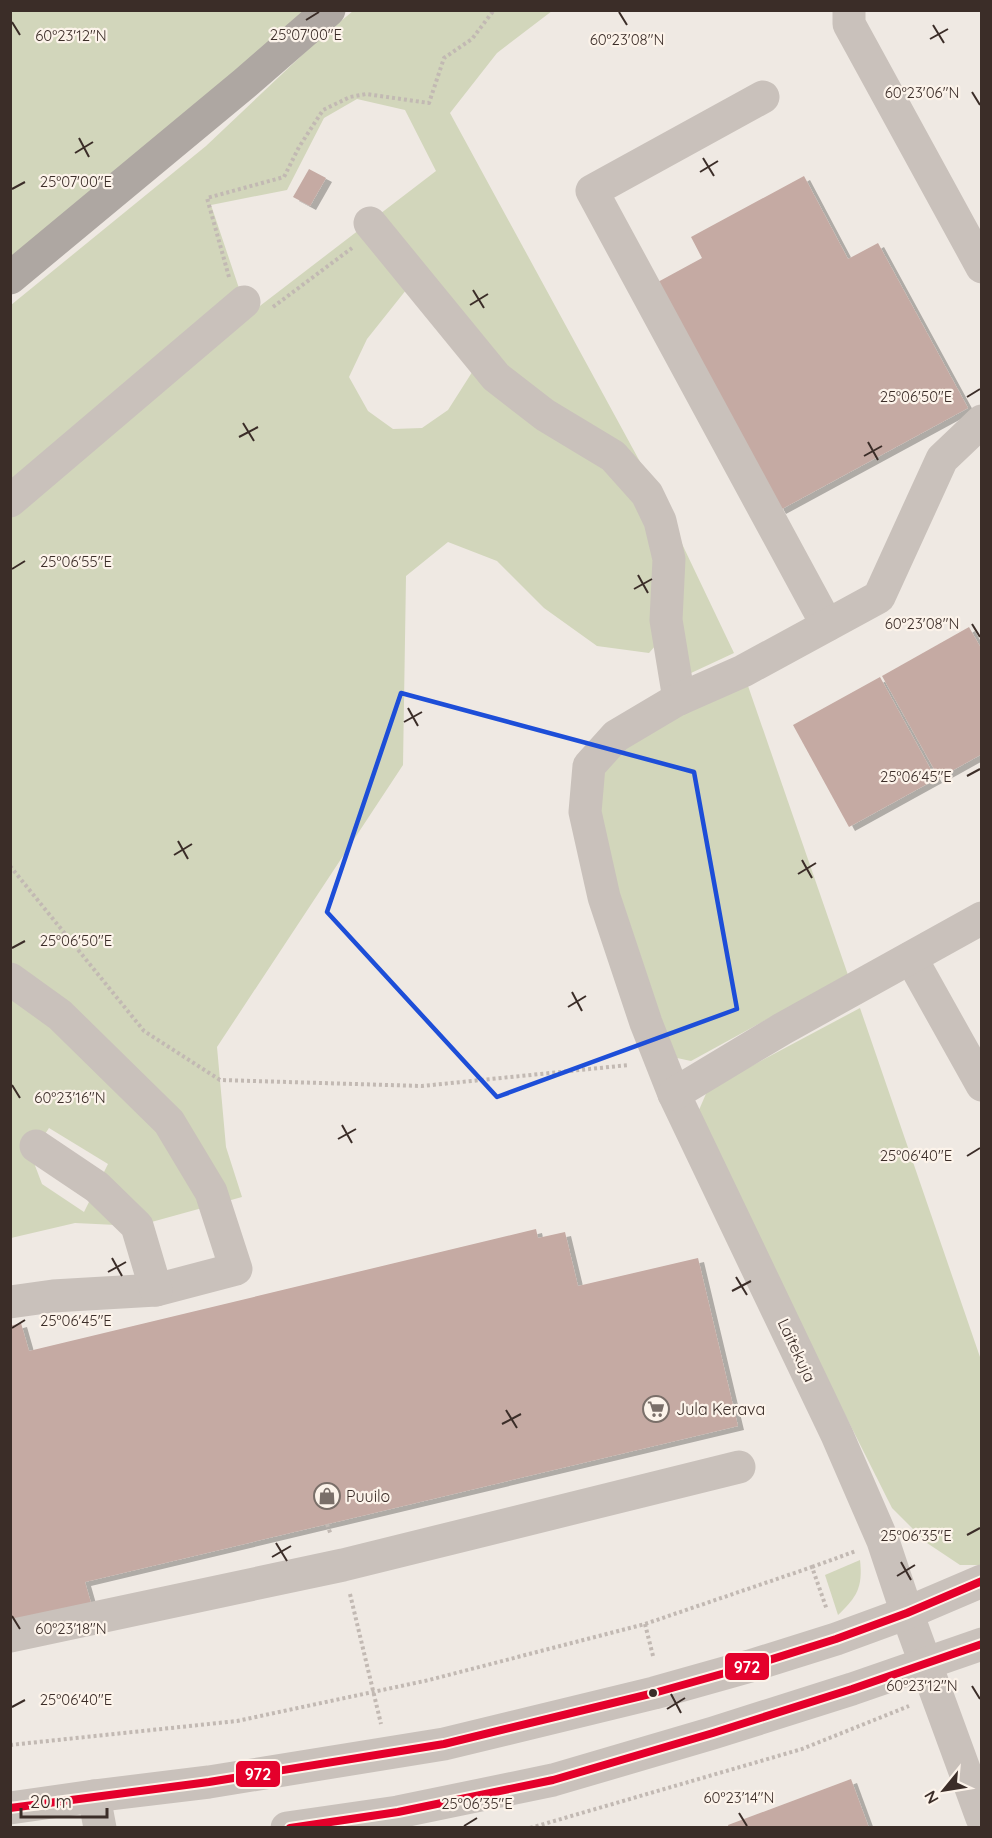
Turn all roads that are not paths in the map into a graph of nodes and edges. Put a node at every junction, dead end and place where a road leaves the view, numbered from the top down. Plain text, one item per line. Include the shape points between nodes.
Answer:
1 (329, 10) edge
2 (849, 10) edge
3 (763, 97) dead end
4 (370, 223) dead end
5 (981, 267) edge
6 (10, 278) edge
7 (241, 305) road end
8 (981, 421) edge
9 (10, 501) edge
10 (827, 625) junction
11 (679, 699) junction
12 (981, 918) edge
13 (911, 958) junction
14 (10, 979) edge
15 (981, 1085) edge
16 (674, 1094) junction
17 (36, 1146) dead end
18 (156, 1290) junction
19 (10, 1302) edge
20 (739, 1467) dead end
21 (981, 1581) edge
22 (907, 1613) junction
23 (10, 1636) edge
24 (981, 1644) edge
25 (925, 1663) junction
26 (94, 1796) junction
27 (10, 1808) edge
28 (981, 1818) edge
29 (100, 1827) edge
30 (287, 1827) edge

1 - 6 highway
2 - 5 street via 849,24
3 - 10 street via 592,191
4 - 11 street via 496,377 545,415 613,456 647,494 660,521 669,559 666,620
7 - 9 street
8 - 10 street, Laitekuja via 942,459 879,597
10 - 11 street, Laitekuja via 743,671
11 - 16 street, Laitekuja via 616,736 589,766 585,812 604,897
12 - 13 street
13 - 15 street
13 - 16 street
14 - 18 street via 60,1015 169,1122 211,1192 236,1269
16 - 22 street, Laitekuja via 837,1435 883,1541
17 - 18 street via 97,1187 137,1226
18 - 19 street
20 - 23 street via 343,1565
21 - 22 street
22 - 25 street, Laitekuja
22 - 26 street via 750,1666 444,1744
24 - 25 street
25 - 28 street, Laitekuja
25 - 30 street via 713,1733 553,1780 398,1812
26 - 27 street
26 - 29 street

